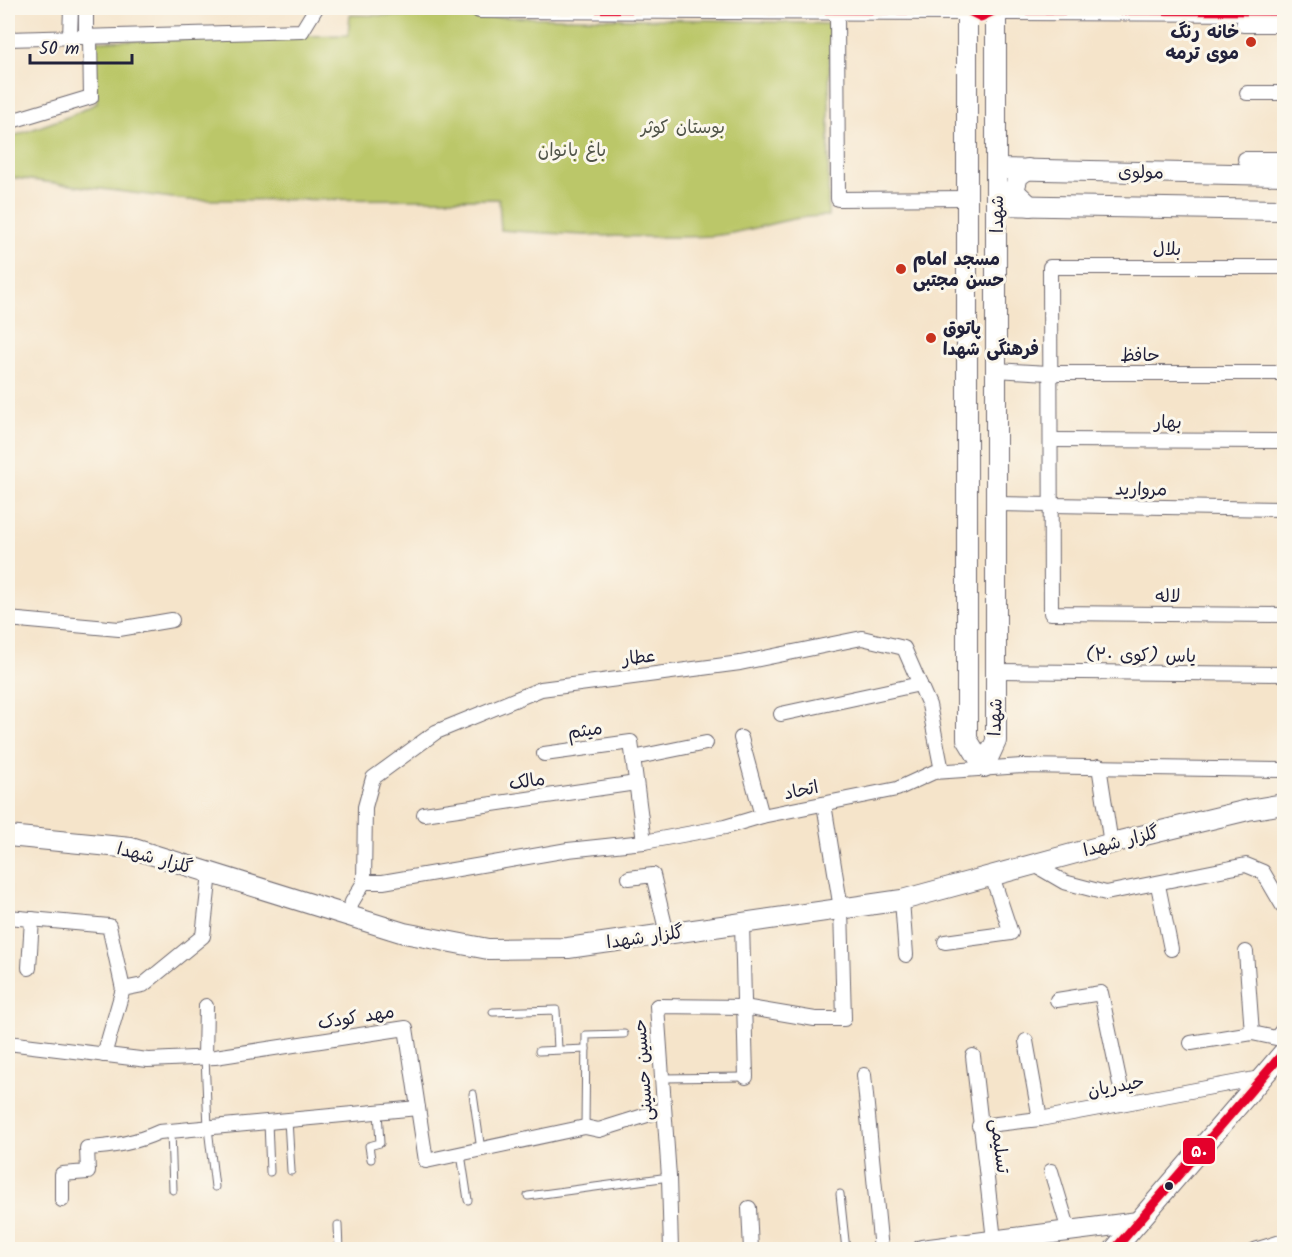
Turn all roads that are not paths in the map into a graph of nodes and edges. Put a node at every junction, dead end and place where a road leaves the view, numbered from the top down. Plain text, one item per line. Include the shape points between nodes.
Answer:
1 (71, 8) edge
2 (86, 8) edge
3 (316, 8) edge
4 (480, 8) edge
5 (966, 9) edge
6 (997, 9) edge
7 (837, 10) junction
8 (1284, 11) edge
9 (1243, 25) dead end
10 (1284, 25) edge
11 (70, 38) junction
12 (88, 38) junction
13 (8, 39) edge
14 (1247, 93) dead end
15 (1284, 93) edge
16 (8, 122) edge
17 (1245, 159) dead end
18 (1284, 159) edge
19 (996, 168) junction
20 (1028, 169) junction
21 (1284, 175) edge
22 (967, 198) junction
23 (997, 206) junction
24 (1030, 206) junction
25 (1284, 210) edge
26 (1284, 267) edge
27 (996, 370) junction
28 (1049, 373) junction
29 (1284, 373) edge
30 (1051, 440) junction
31 (1284, 441) edge
32 (996, 504) junction
33 (1052, 505) junction
34 (1284, 509) edge
35 (1284, 615) edge
36 (8, 619) edge
37 (172, 620) dead end
38 (996, 671) junction
39 (1284, 674) edge
40 (920, 684) junction
41 (781, 714) dead end
42 (741, 738) dead end
43 (706, 743) dead end
44 (544, 754) dead end
45 (633, 758) junction
46 (1099, 766) junction
47 (984, 767) junction
48 (1284, 770) edge
49 (942, 771) junction
50 (636, 783) junction
51 (824, 804) junction
52 (1284, 804) edge
53 (424, 814) dead end
54 (762, 816) junction
55 (8, 836) edge
56 (644, 842) junction
57 (1111, 844) junction
58 (1034, 864) junction
59 (210, 873) junction
60 (992, 876) junction
61 (629, 878) dead end
62 (364, 882) junction
63 (1158, 885) junction
64 (902, 900) junction
65 (1284, 908) edge
66 (841, 909) junction
67 (8, 917) edge
68 (348, 917) junction
69 (32, 919) junction
70 (742, 923) junction
71 (667, 934) junction
72 (945, 942) dead end
73 (1171, 949) dead end
74 (1246, 952) dead end
75 (906, 955) dead end
76 (29, 968) dead end
77 (123, 989) junction
78 (1058, 1000) dead end
79 (206, 1006) dead end
80 (744, 1007) junction
81 (493, 1012) dead end
82 (1284, 1028) edge
83 (1252, 1033) junction
84 (624, 1035) dead end
85 (1026, 1041) dead end
86 (8, 1043) edge
87 (1191, 1043) dead end
88 (558, 1049) junction
89 (585, 1049) junction
90 (539, 1051) dead end
91 (1284, 1052) edge
92 (104, 1055) junction
93 (973, 1056) dead end
94 (205, 1057) junction
95 (864, 1075) dead end
96 (746, 1077) joint
97 (662, 1078) junction
98 (1260, 1078) junction
99 (473, 1094) dead end
100 (1124, 1103) junction
101 (418, 1108) junction
102 (663, 1110) junction
103 (378, 1112) junction
104 (1040, 1119) junction
105 (288, 1120) junction
106 (268, 1122) junction
107 (979, 1126) junction
108 (585, 1127) junction
109 (208, 1128) junction
110 (171, 1131) junction
111 (481, 1150) junction
112 (461, 1154) junction
113 (371, 1159) dead end
114 (291, 1171) dead end
115 (1051, 1171) dead end
116 (270, 1172) dead end
117 (669, 1177) junction
118 (215, 1187) dead end
119 (173, 1190) dead end
120 (840, 1194) dead end
121 (528, 1196) dead end
122 (62, 1200) dead end
123 (468, 1200) dead end
124 (749, 1208) dead end
125 (1138, 1222) junction
126 (338, 1225) dead end
127 (1069, 1231) junction
128 (994, 1240) junction
129 (1284, 1241) edge
130 (339, 1250) edge
131 (671, 1250) edge
132 (751, 1250) edge
133 (846, 1250) edge
134 (881, 1250) edge
135 (922, 1250) edge
136 (1114, 1250) edge
137 (1255, 1250) edge

1 - 11 street
2 - 12 street
3 - 12 street via 302,31
4 - 7 street
5 - 6 street via 981,17
5 - 7 street
5 - 22 street, شهدا
6 - 8 street
6 - 19 street, شهدا
7 - 22 street via 838,199
9 - 10 street
11 - 12 street
11 - 13 street
12 - 16 street via 91,97
14 - 15 street
17 - 18 street
19 - 20 street, مولوی
19 - 23 street, شهدا
20 - 21 street, مولوی
20 - 24 street via 1018,176 1014,191
22 - 47 street, شهدا via 967,739
23 - 24 street, مولوی
23 - 27 street, شهدا
24 - 25 street, مولوی
26 - 28 street, بلال via 1050,267
27 - 28 street, حافظ
27 - 32 street, شهدا
28 - 29 street, حافظ
28 - 30 street
30 - 31 street, بهار
30 - 33 street
32 - 33 street, مروارید
32 - 38 street, شهدا
33 - 34 street, مروارید
33 - 35 street, لاله via 1052,614
36 - 37 street via 118,629
38 - 39 street, یاس (کوی ۲۰)
38 - 47 street, شهدا via 996,741
40 - 41 street
40 - 49 street, عطار via 929,705
40 - 62 street, عطار via 904,648 862,638 740,663 541,689 436,732 373,778 364,807
42 - 54 street
43 - 45 street
44 - 45 street, میثم via 631,742
45 - 50 street
46 - 47 street, اتحاد
46 - 48 street, اتحاد
46 - 57 street
47 - 49 street, اتحاد
49 - 51 street, اتحاد via 897,789
50 - 53 street, مالک
50 - 56 street
51 - 54 street, اتحاد
51 - 66 street
52 - 57 street, گلزار شهدا
54 - 56 street, اتحاد
55 - 59 street, گلزار شهدا via 131,848
56 - 62 street, اتحاد
57 - 58 street, گلزار شهدا
58 - 60 street, گلزار شهدا
58 - 63 street via 1064,882 1106,893
59 - 68 street, گلزار شهدا
59 - 77 street via 203,936 143,985
60 - 64 street, گلزار شهدا
60 - 72 street via 1011,933
61 - 71 street via 653,875
62 - 68 street
63 - 65 street via 1246,865 1263,872
63 - 73 street
64 - 66 street, گلزار شهدا
64 - 75 street
66 - 70 street, گلزار شهدا
66 - 80 street, حسین حسینی via 844,1019 815,1019
67 - 69 street
68 - 71 street, گلزار شهدا via 404,933 488,949 568,948
69 - 76 street
69 - 77 street via 109,926
70 - 71 street, گلزار شهدا
70 - 80 street
74 - 83 street
77 - 92 street
78 - 100 street via 1101,993
79 - 94 street
80 - 96 street
80 - 97 street, حسین حسینی via 657,1006
81 - 88 lane via 556,1010
82 - 83 street via 1276,1038
83 - 87 street
84 - 89 lane via 586,1035
85 - 104 street
86 - 92 street, مهد کودک
88 - 89 lane
88 - 90 lane
89 - 108 lane
91 - 98 street
92 - 94 street, مهد کودک via 148,1060
93 - 107 street, تسلیمی
94 - 101 street, مهد کودک via 406,1028
94 - 109 lane
95 - 134 street
96 - 97 lane
97 - 102 street, حسین حسینی
98 - 100 street, حیدریان
98 - 125 street
99 - 111 lane
100 - 104 street, حیدریان
101 - 103 street
101 - 112 street, مهد کودک via 426,1161
102 - 108 street, مهد کودک via 599,1130
102 - 117 street, حسین حسینی
103 - 105 street
103 - 113 lane via 380,1143 369,1146
104 - 107 street, حیدریان
105 - 106 street
105 - 114 lane
106 - 109 street
106 - 116 lane
107 - 128 street, تسلیمی
108 - 111 street, مهد کودک
109 - 110 street
109 - 118 lane
110 - 119 lane
110 - 122 street via 113,1147 87,1148 88,1172 62,1174
111 - 112 street, مهد کودک
112 - 123 lane
115 - 127 street
117 - 121 lane
117 - 131 street, حسین حسینی
120 - 133 lane
124 - 132 street
125 - 127 street
125 - 136 street
126 - 130 lane
127 - 128 street
128 - 135 street
129 - 137 street

